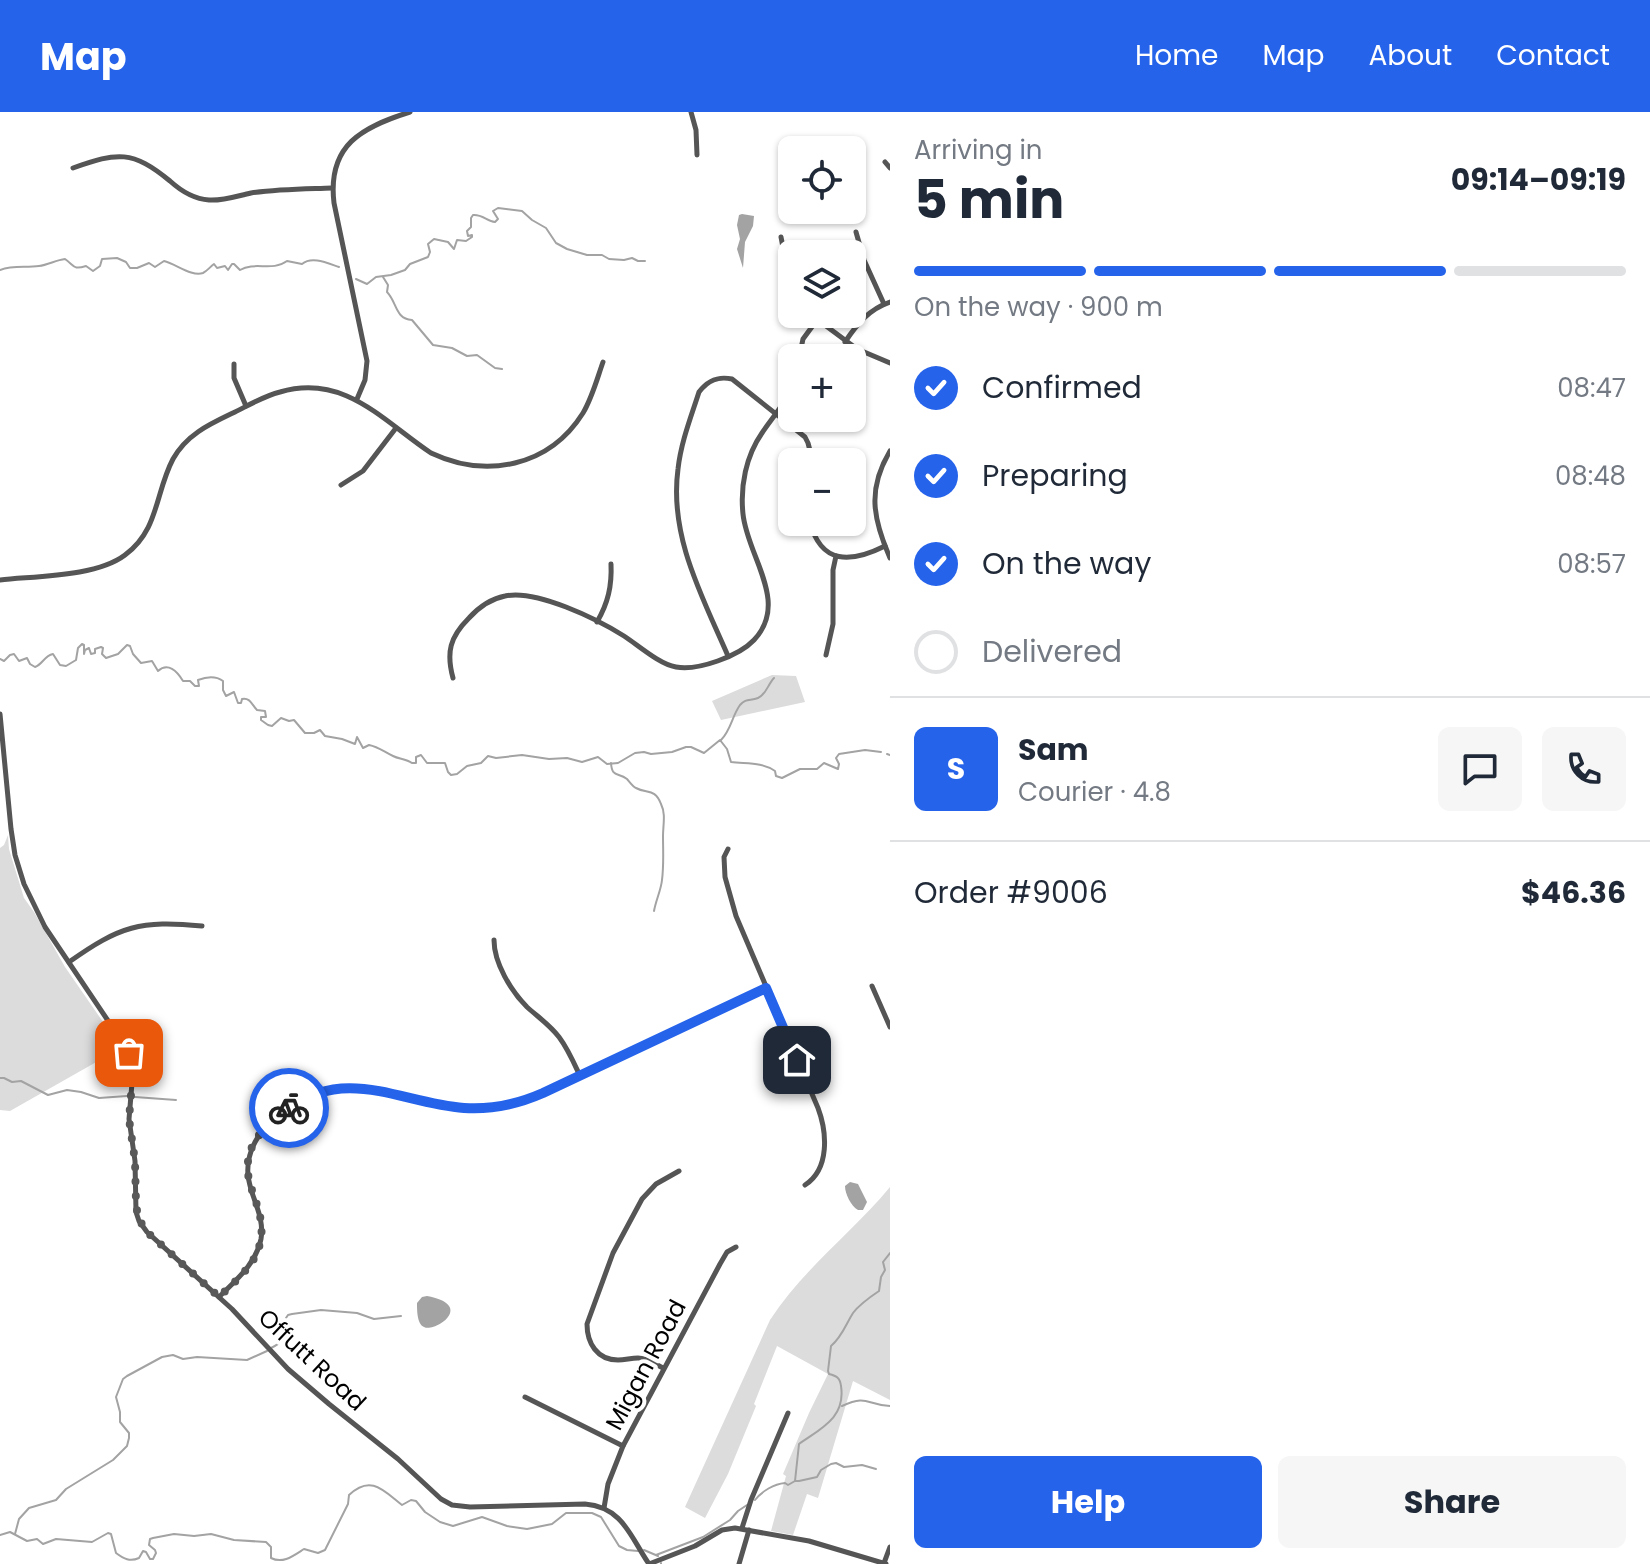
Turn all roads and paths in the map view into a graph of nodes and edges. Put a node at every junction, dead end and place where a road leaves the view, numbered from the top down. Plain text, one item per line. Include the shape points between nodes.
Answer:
1 (410, 112) edge
2 (691, 112) edge
3 (697, 155) dead end
4 (885, 162) dead end
5 (73, 168) dead end
6 (890, 168) edge
7 (332, 188) junction
8 (856, 232) dead end
9 (781, 237) dead end
10 (782, 240) edge
11 (887, 303) edge
12 (827, 328) edge
13 (845, 342) junction
14 (603, 362) dead end
15 (890, 363) edge
16 (234, 364) dead end
17 (357, 399) junction
18 (246, 406) junction
19 (778, 410) edge
20 (776, 413) junction
21 (396, 428) junction
22 (809, 448) edge
23 (890, 451) edge
24 (341, 485) dead end
25 (815, 536) edge
26 (885, 546) junction
27 (836, 556) junction
28 (890, 558) edge
29 (611, 564) dead end
30 (0, 580) edge
31 (597, 622) junction
32 (826, 655) dead end
33 (728, 656) junction
34 (453, 678) dead end
35 (0, 714) edge
36 (728, 849) dead end
37 (202, 926) dead end
38 (494, 940) dead end
39 (69, 962) junction
40 (872, 986) dead end
41 (766, 988) junction
42 (890, 1027) edge
43 (580, 1076) junction
44 (679, 1171) dead end
45 (805, 1185) dead end
46 (736, 1247) dead end
47 (219, 1297) junction
48 (663, 1368) junction
49 (525, 1397) dead end
50 (788, 1413) dead end
51 (623, 1446) junction
52 (604, 1508) junction
53 (746, 1529) junction
54 (890, 1547) edge
55 (649, 1564) edge
56 (739, 1564) edge
57 (885, 1564) edge

1 - 7 street via 375,124 351,141 339,157
2 - 3 street
4 - 6 street
5 - 7 street via 113,156 134,158 185,192 207,200
7 - 17 street via 367,361
8 - 11 street
9 - 10 street
11 - 13 street via 862,319
12 - 13 street
13 - 15 street
14 - 21 street via 585,410 569,431 538,454 514,463 458,463 431,453
16 - 18 street
17 - 18 street via 301,388
17 - 21 street
18 - 30 street via 201,429 183,445 169,467 148,529 121,558 90,570
19 - 20 street
20 - 22 street via 805,437
20 - 33 street via 746,466 742,495 747,538 769,595 767,615 757,637
20 - 33 street via 739,383 722,377 699,392 681,451 676,496 680,533
21 - 24 street via 363,471
23 - 26 street via 875,492
25 - 27 street
26 - 27 street via 860,557
26 - 28 street
27 - 32 street
29 - 31 street via 609,595
31 - 33 street via 677,667
31 - 34 street via 525,595 499,597 476,610 454,635 449,664
35 - 39 street, Offutt Road via 19,869 36,911
36 - 41 street via 728,892
37 - 39 street via 133,927
38 - 43 street via 514,991 559,1036
39 - 47 street, Offutt Road via 132,1061 129,1119 139,1221
40 - 42 street
41 - 43 street
41 - 45 street via 824,1126 823,1158
43 - 47 street via 528,1100 488,1108 451,1107 352,1087 324,1090 298,1102 267,1124 252,1148 248,1172 261,1217 261,1241 250,1264
44 - 48 street via 646,1193 616,1244 587,1324 591,1345 604,1357 644,1359
46 - 48 street, Migan Road via 727,1252
47 - 52 street, Offutt Road via 288,1369 445,1502 465,1507
48 - 51 street, Migan Road
49 - 51 street
50 - 53 street via 751,1500
51 - 52 street, Migan Road
52 - 55 street via 621,1521
53 - 55 street via 722,1530
53 - 56 street
53 - 57 street
54 - 57 street

